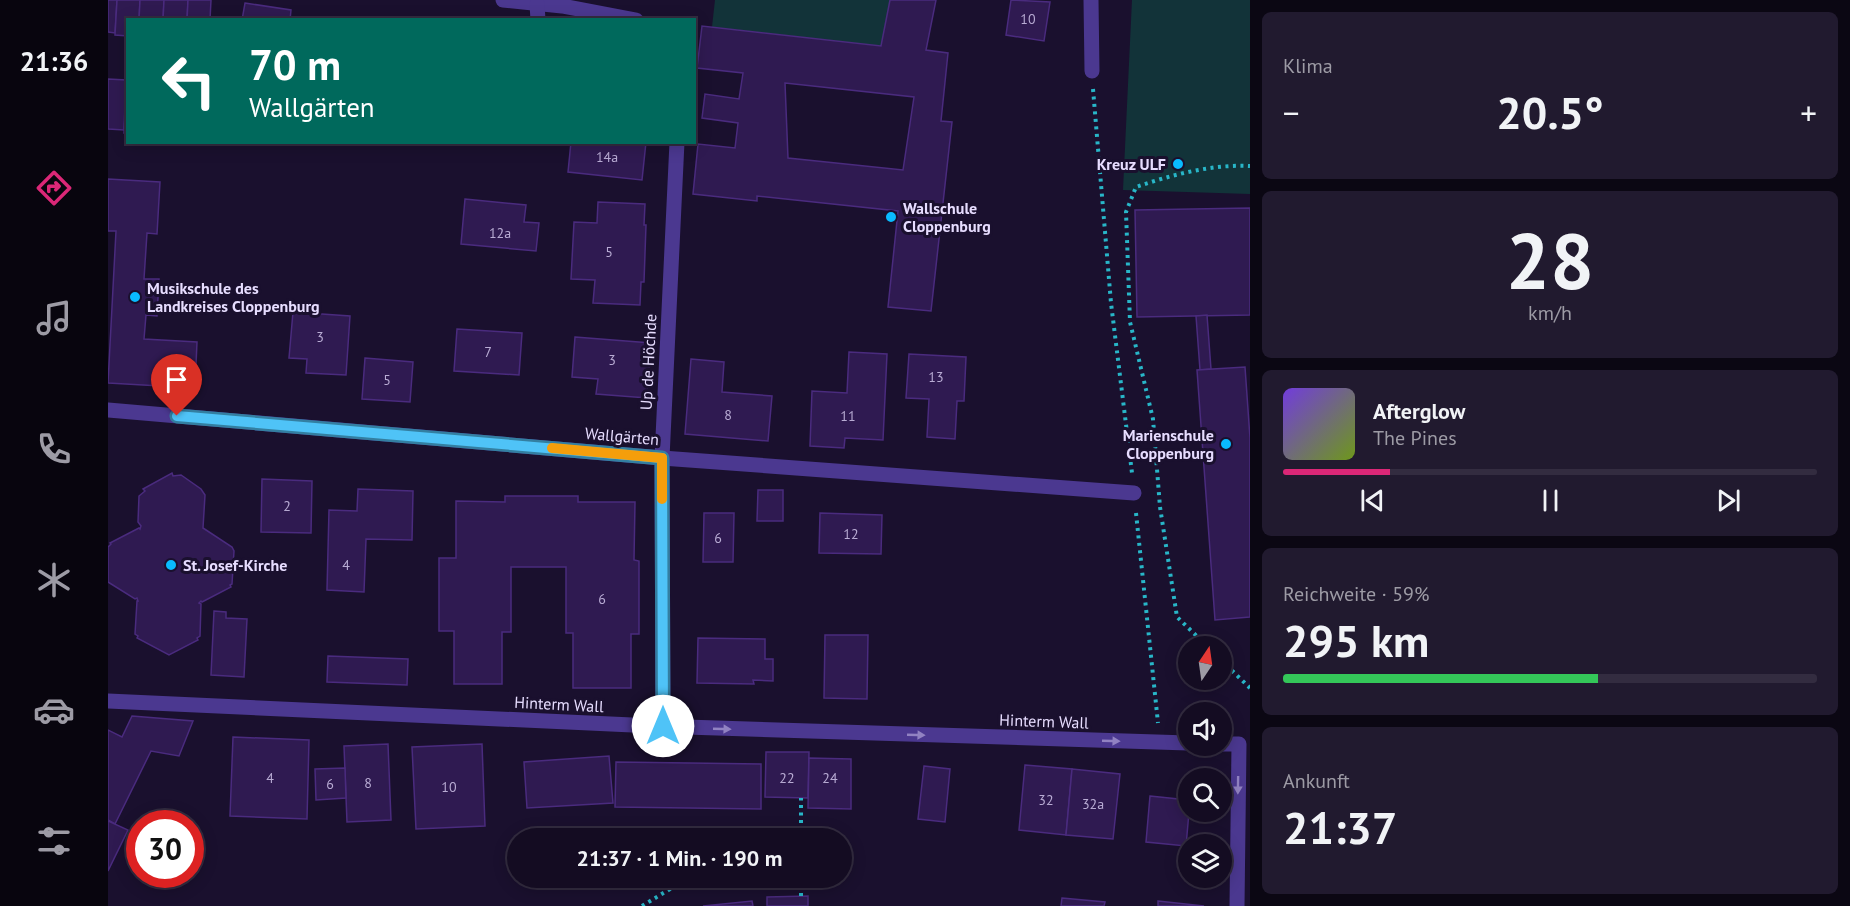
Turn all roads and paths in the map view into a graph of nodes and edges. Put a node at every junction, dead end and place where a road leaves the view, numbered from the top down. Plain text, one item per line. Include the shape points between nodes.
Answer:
1 (503, 0) edge
2 (1091, 0) edge
3 (562, 3) edge
4 (537, 4) junction
5 (538, 18) edge
6 (627, 18) edge
7 (1092, 71) joint
8 (677, 144) edge
9 (1250, 166) edge
10 (108, 410) edge
11 (662, 458) junction
12 (1134, 493) junction
13 (1197, 636) edge
14 (1232, 671) edge
15 (1250, 688) edge
16 (108, 701) edge
17 (663, 726) junction
18 (1160, 743) junction
19 (1178, 744) edge
20 (1232, 744) edge
21 (801, 798) dead end
22 (801, 828) edge
23 (670, 888) edge
24 (801, 888) edge
25 (801, 896) dead end
26 (642, 906) edge
27 (1237, 906) edge

1 - 4 street
2 - 7 street
3 - 4 street
3 - 6 street
4 - 5 street
7 - 12 path via 1111,303
8 - 11 street, Up de Höchde
9 - 13 path via 1167,177 1136,188 1126,212 1130,322 1153,419 1160,507 1177,617
10 - 11 street, Wallgärten
11 - 12 street, Wallgärten
11 - 17 street, Up de Höchde
12 - 18 path
14 - 15 path
16 - 17 street, Hinterm Wall
17 -> 18 street, Hinterm Wall
18 - 19 street, Hinterm Wall
20 -> 27 street via 1239,744
21 - 22 path
23 - 26 path
24 - 25 path

